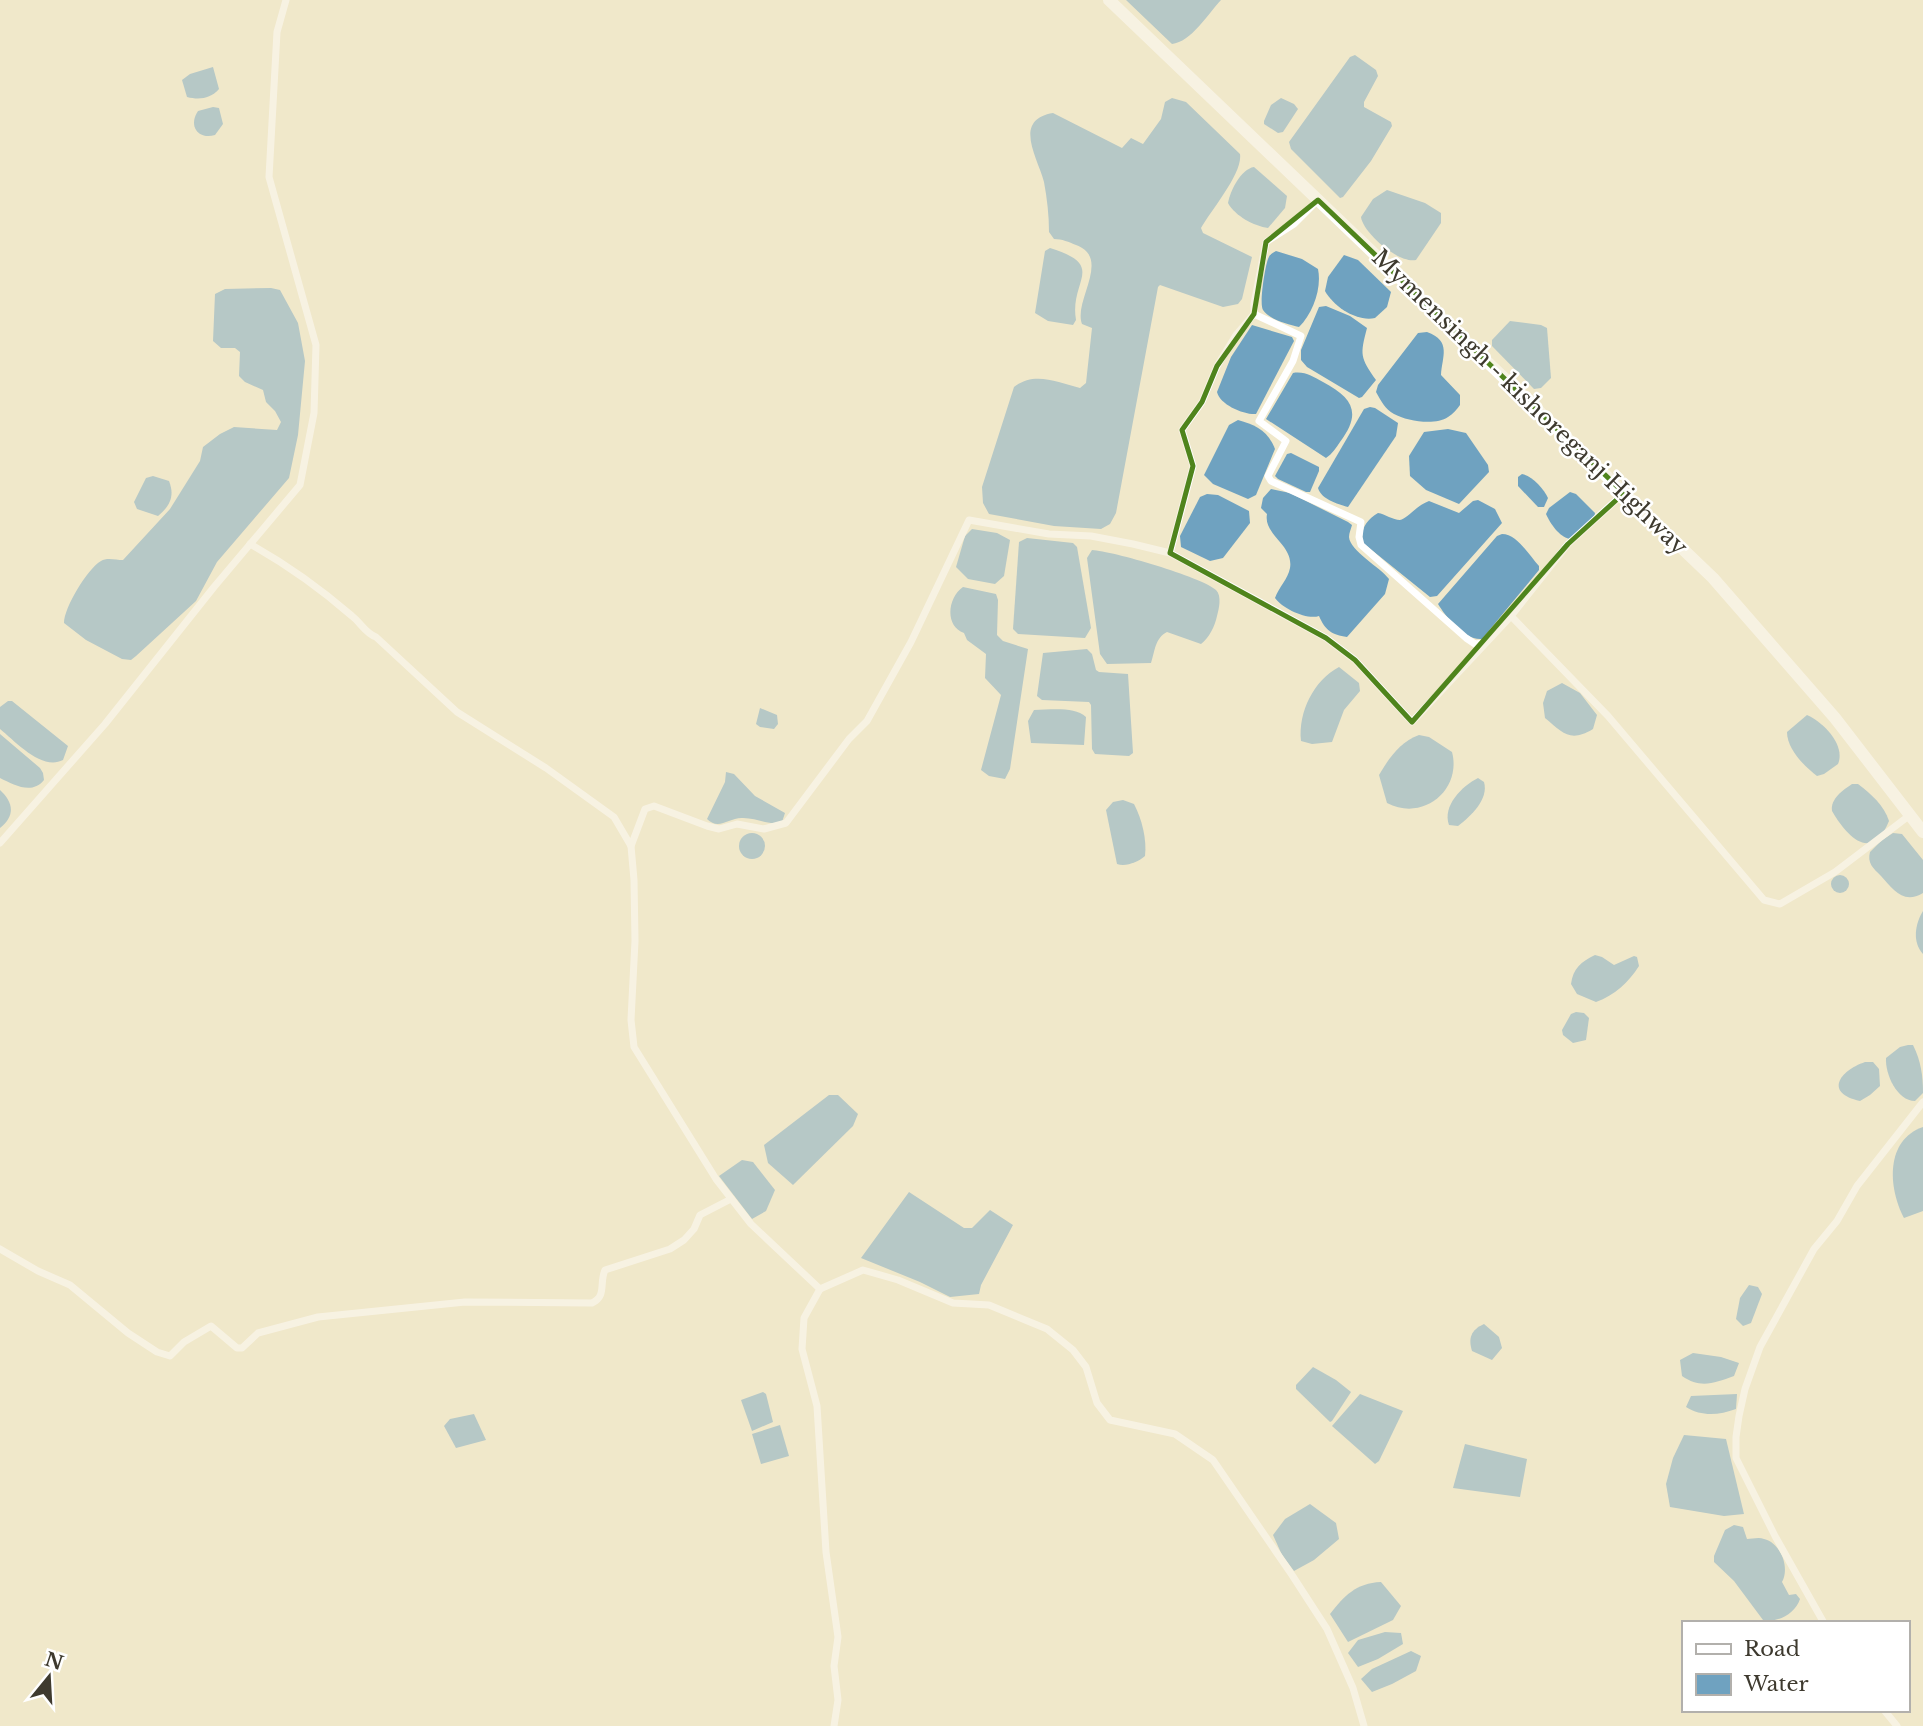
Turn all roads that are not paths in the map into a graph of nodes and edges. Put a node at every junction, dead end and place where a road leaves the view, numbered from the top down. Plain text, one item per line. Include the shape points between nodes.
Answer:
1 (286, 0) edge
2 (1109, 0) edge
3 (1318, 200) junction
4 (1254, 314) junction
5 (1624, 492) junction
6 (250, 544) junction
7 (1170, 553) junction
8 (1511, 616) junction
9 (1483, 643) junction
10 (1910, 815) junction
11 (1923, 832) edge
12 (0, 843) edge
13 (631, 846) junction
14 (1923, 1102) edge
15 (731, 1199) junction
16 (0, 1249) edge
17 (820, 1289) junction
18 (1823, 1621) edge
19 (1886, 1712) edge
20 (834, 1726) edge
21 (1364, 1726) edge
22 (1898, 1726) edge

1 - 6 street via 277,32 268,177 316,345 314,413 300,485
2 - 3 main road, Mymensingh - kishoreganj Highway
3 - 4 street via 1294,224 1266,242
3 - 5 main road, Mymensingh - kishoreganj Highway
4 - 7 street via 1229,345 1202,402 1182,430 1193,466
4 - 9 street via 1301,336 1293,362 1259,421 1286,441 1268,477 1361,522 1361,545 1466,638
5 - 8 street via 1568,544
5 - 10 main road, Mymensingh - kishoreganj Highway via 1713,578 1786,659
6 - 12 street via 105,724
6 - 13 street via 354,617 457,712 614,817
7 - 9 street via 1326,638 1355,660 1412,722
7 - 13 street via 969,520 867,721 786,823 719,829 654,806 645,809
8 - 9 street
8 - 10 street via 1608,716 1764,900 1780,904 1835,872
10 - 11 main road, Mymensingh - kishoreganj Highway
13 - 15 street via 634,1047
14 - 18 street via 1814,1249 1760,1346 1745,1389 1736,1458
15 - 16 street via 700,1215 684,1240 670,1249 605,1270 603,1293 592,1303 465,1302 317,1317 258,1333 242,1348 211,1326 170,1356 128,1333 70,1285
15 - 17 street
17 - 20 street via 804,1318 802,1349 817,1406 826,1552 838,1637
17 - 21 street via 863,1270 953,1303 989,1305 1047,1329 1086,1367 1097,1403 1110,1420 1175,1434 1213,1460 1326,1629 1353,1688
19 - 22 street

